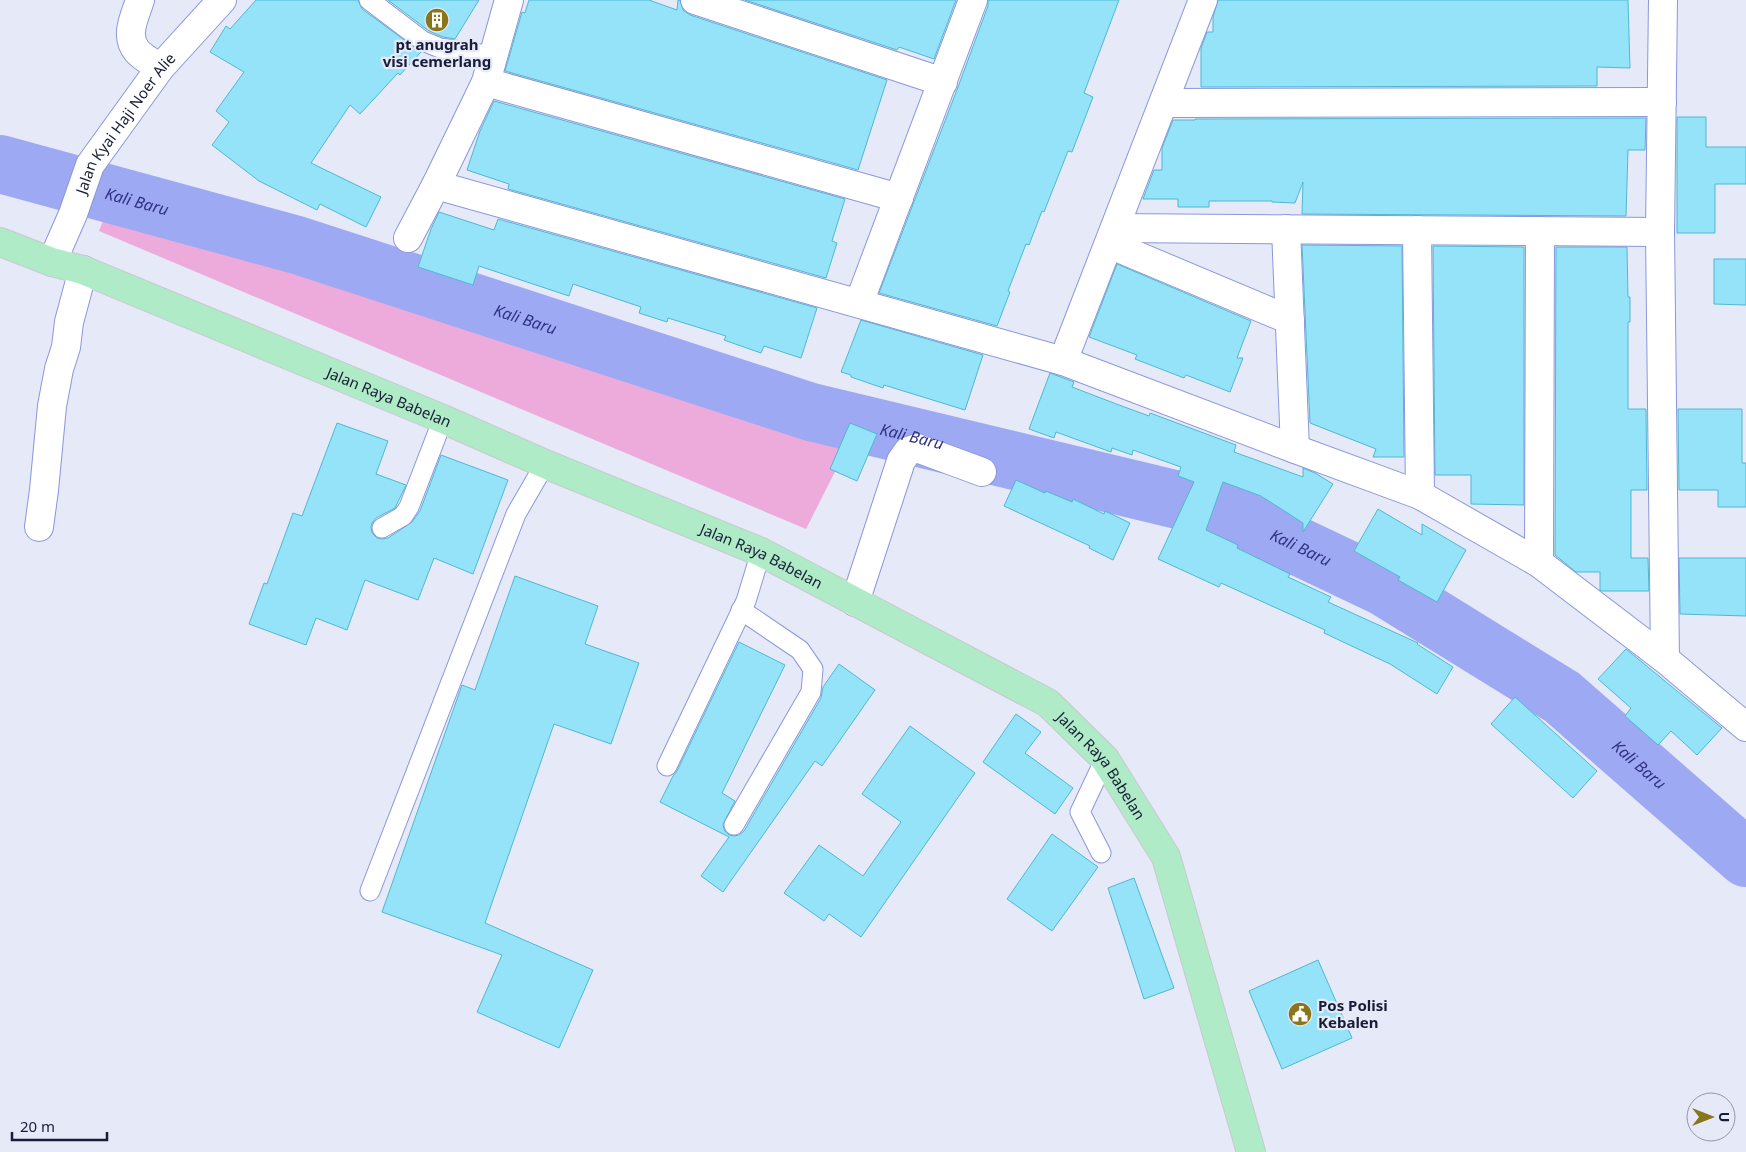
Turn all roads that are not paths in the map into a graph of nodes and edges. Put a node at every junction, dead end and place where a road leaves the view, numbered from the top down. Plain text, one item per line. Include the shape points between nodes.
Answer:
1 (140, 0) edge
2 (222, 0) edge
3 (369, 0) edge
4 (508, 0) edge
5 (695, 0) edge
6 (974, 0) edge
7 (1203, 0) edge
8 (1663, 0) edge
9 (494, 56) junction
10 (160, 68) junction
11 (486, 82) junction
12 (943, 82) junction
13 (1662, 102) junction
14 (1164, 104) junction
15 (436, 185) junction
16 (899, 198) junction
17 (1286, 229) junction
18 (1418, 230) junction
19 (1540, 231) junction
20 (1660, 232) junction
21 (1112, 236) junction
22 (408, 238) dead end
23 (0, 242) edge
24 (52, 262) junction
25 (83, 270) junction
26 (859, 303) junction
27 (1290, 320) junction
28 (1063, 361) junction
29 (444, 420) junction
30 (1295, 450) junction
31 (544, 464) junction
32 (982, 472) dead end
33 (1420, 495) junction
34 (39, 527) dead end
35 (382, 528) dead end
36 (761, 552) junction
37 (1539, 563) junction
38 (856, 602) junction
39 (741, 610) junction
40 (1665, 658) junction
41 (1746, 727) edge
42 (1105, 759) junction
43 (667, 766) dead end
44 (734, 825) dead end
45 (1101, 853) dead end
46 (370, 891) dead end
47 (1251, 1152) edge

1 - 10 street via 130,39 137,51
2 - 10 street, Jalan Kyai Haji Noer Alie
3 - 9 lane via 424,41 440,48
4 - 9 street
5 - 12 street
6 - 12 street
7 - 14 street
8 - 13 street
9 - 11 street
10 - 24 street, Jalan Kyai Haji Noer Alie via 90,165
11 - 15 street
11 - 16 street
12 - 16 street
13 - 14 street
13 - 20 street
14 - 21 street
15 - 22 street
15 - 26 street
16 - 26 street
17 - 18 street
17 - 21 street
17 - 27 street
18 - 19 street
18 - 33 street
19 - 20 street
19 - 37 street
20 - 40 street
21 - 27 street
21 - 28 street
23 - 24 main road, Jalan Raya Babelan
24 - 25 main road, Jalan Raya Babelan
25 - 29 main road, Jalan Raya Babelan
25 - 34 street via 52,406
26 - 28 street
27 - 30 street
28 - 30 street
29 - 31 main road, Jalan Raya Babelan
29 - 35 lane via 409,507 403,516
30 - 33 street
31 - 36 main road, Jalan Raya Babelan
31 - 46 lane via 516,514
32 - 38 street via 916,448 908,450 901,460
33 - 37 street
36 - 38 main road, Jalan Raya Babelan
36 - 39 lane
37 - 40 street
38 - 42 main road, Jalan Raya Babelan via 1048,703
39 - 43 lane
39 - 44 lane via 800,650 813,668 811,692
40 - 41 street
42 - 45 lane via 1080,812
42 - 47 main road, Jalan Raya Babelan via 1166,857

